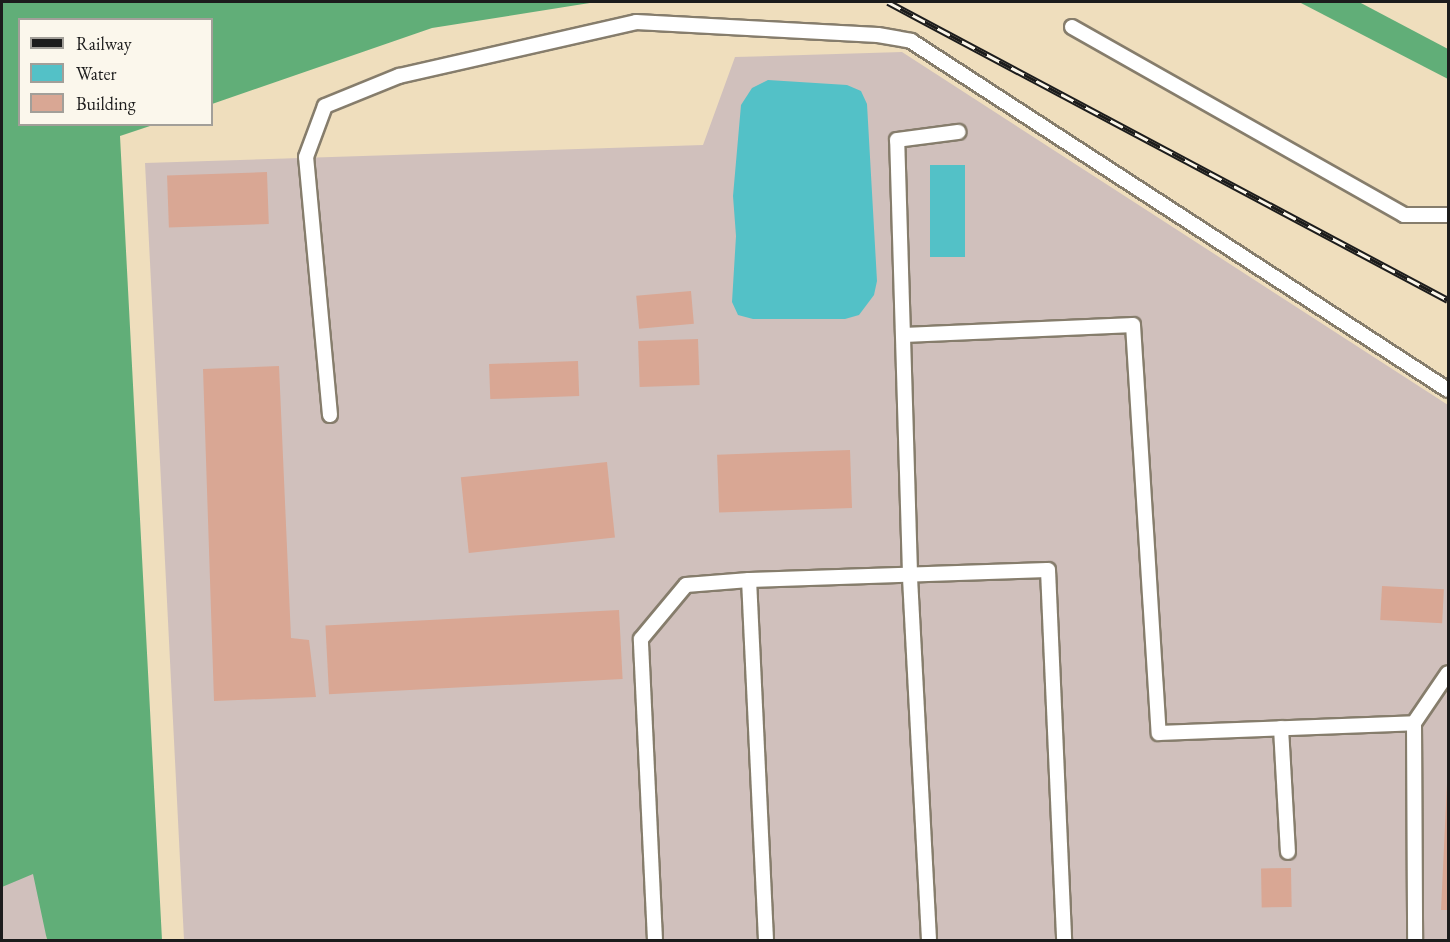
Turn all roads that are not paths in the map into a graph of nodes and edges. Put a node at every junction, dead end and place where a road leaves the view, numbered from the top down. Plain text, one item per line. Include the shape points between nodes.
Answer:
1 (1072, 27) dead end
2 (958, 132) dead end
3 (1449, 215) edge
4 (905, 335) junction
5 (1449, 390) edge
6 (330, 414) dead end
7 (910, 573) junction
8 (749, 580) junction
9 (1449, 673) edge
10 (1414, 723) junction
11 (1281, 728) junction
12 (1288, 852) dead end
13 (655, 940) edge
14 (766, 940) edge
15 (929, 940) edge
16 (1064, 940) edge
17 (1415, 940) edge

1 - 3 lane via 1404,215
2 - 4 lane via 897,140
4 - 7 lane
4 - 11 lane via 1133,325 1160,733
5 - 6 lane via 911,40 636,22 399,76 325,105 306,157
7 - 8 lane
7 - 15 lane
7 - 16 lane via 1048,570
8 - 13 lane via 686,585 641,639
8 - 14 lane
9 - 10 lane
10 - 11 lane
10 - 17 lane
11 - 12 lane

